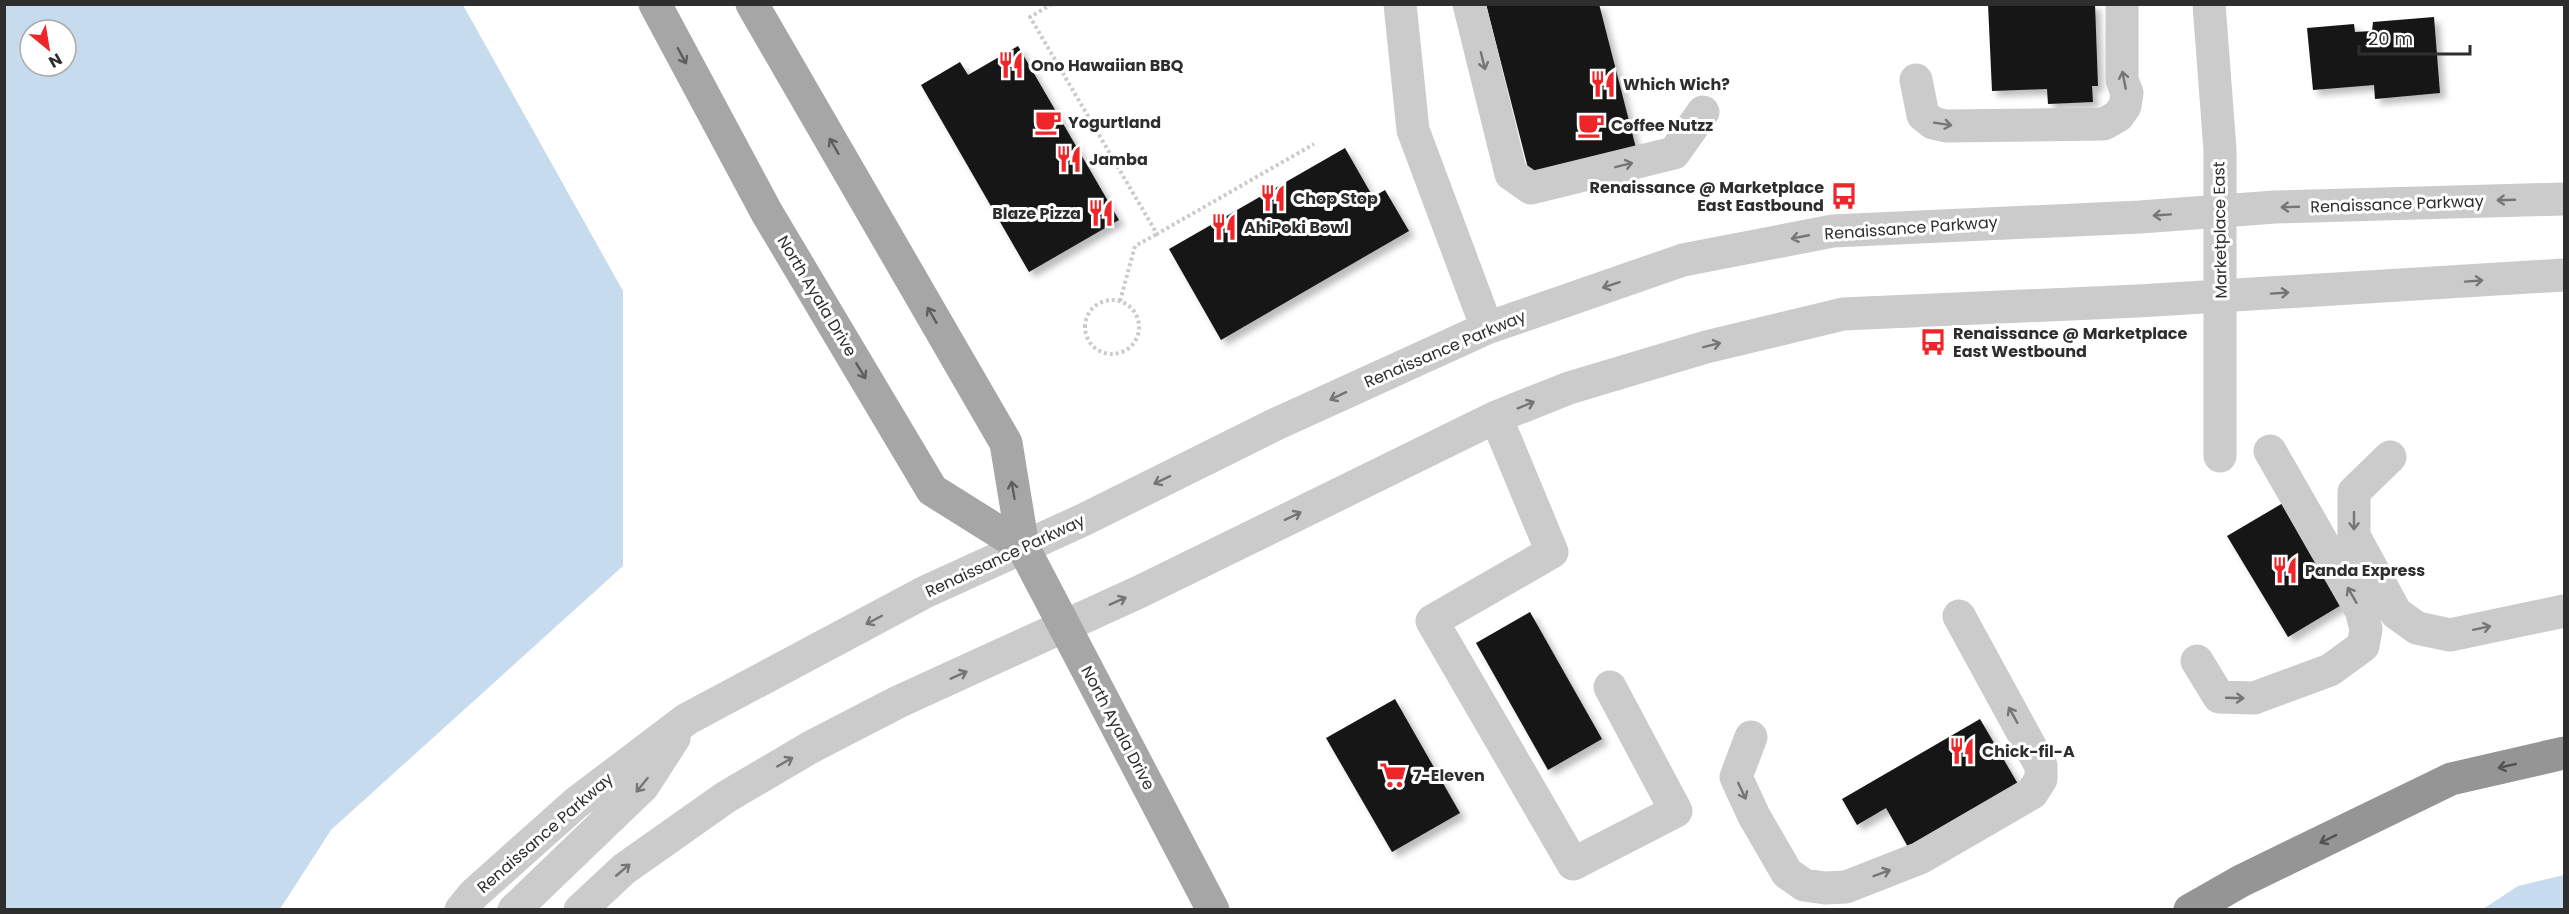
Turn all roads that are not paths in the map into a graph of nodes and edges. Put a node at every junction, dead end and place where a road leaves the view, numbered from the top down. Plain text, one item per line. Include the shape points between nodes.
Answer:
1 (655, 4) edge
2 (752, 4) edge
3 (1400, 4) edge
4 (1469, 4) edge
5 (2122, 4) edge
6 (2209, 4) edge
7 (1916, 80) dead end
8 (1703, 112) dead end
9 (2565, 199) edge
10 (2220, 211) junction
11 (2565, 275) edge
12 (2221, 295) junction
13 (1487, 328) junction
14 (1496, 417) junction
15 (2270, 451) dead end
16 (2220, 456) dead end
17 (2390, 457) dead end
18 (1023, 547) junction
19 (2565, 610) edge
20 (1959, 616) dead end
21 (1064, 625) junction
22 (2197, 661) dead end
23 (1610, 687) dead end
24 (687, 719) junction
25 (1751, 737) dead end
26 (2565, 753) edge
27 (461, 909) edge
28 (514, 909) edge
29 (580, 909) edge
30 (1213, 909) edge
31 (2190, 909) edge

1 -> 18 main road, North Ayala Drive via 767,213 932,490
18 -> 2 main road, North Ayala Drive via 1006,443
3 - 13 street via 1413,130
4 -> 8 street via 1511,174 1531,188 1674,153
7 -> 5 street via 1923,115 1933,123 2104,124 2118,116 2127,93 2122,80
6 - 10 street, Marketplace East via 2220,150
9 -> 10 street, Renaissance Parkway
10 - 12 street, Marketplace East
10 -> 13 street, Renaissance Parkway via 1833,231 1683,260
12 -> 11 street
14 -> 12 street via 1569,388 1706,346 1843,314
12 - 16 street, Marketplace East
13 -> 18 street, Renaissance Parkway via 1274,425
21 -> 14 street
14 - 23 street via 1552,552 1432,621 1573,864 1676,811
22 -> 15 street via 2219,697 2254,698 2330,670 2363,645 2366,629 2361,610
17 -> 19 street via 2354,492 2354,536 2396,613 2417,628 2450,635
18 - 21 main road, North Ayala Drive
18 -> 24 street, Renaissance Parkway via 925,592
25 -> 20 street via 1736,777 1787,873 1804,885 1845,887 1920,858 2032,793 2041,779 2041,766
29 -> 21 street via 624,869 745,786 811,747
21 - 30 main road, North Ayala Drive
24 - 27 street, Renaissance Parkway via 576,803
24 -> 28 street via 643,786
26 -> 31 highway via 2451,779

